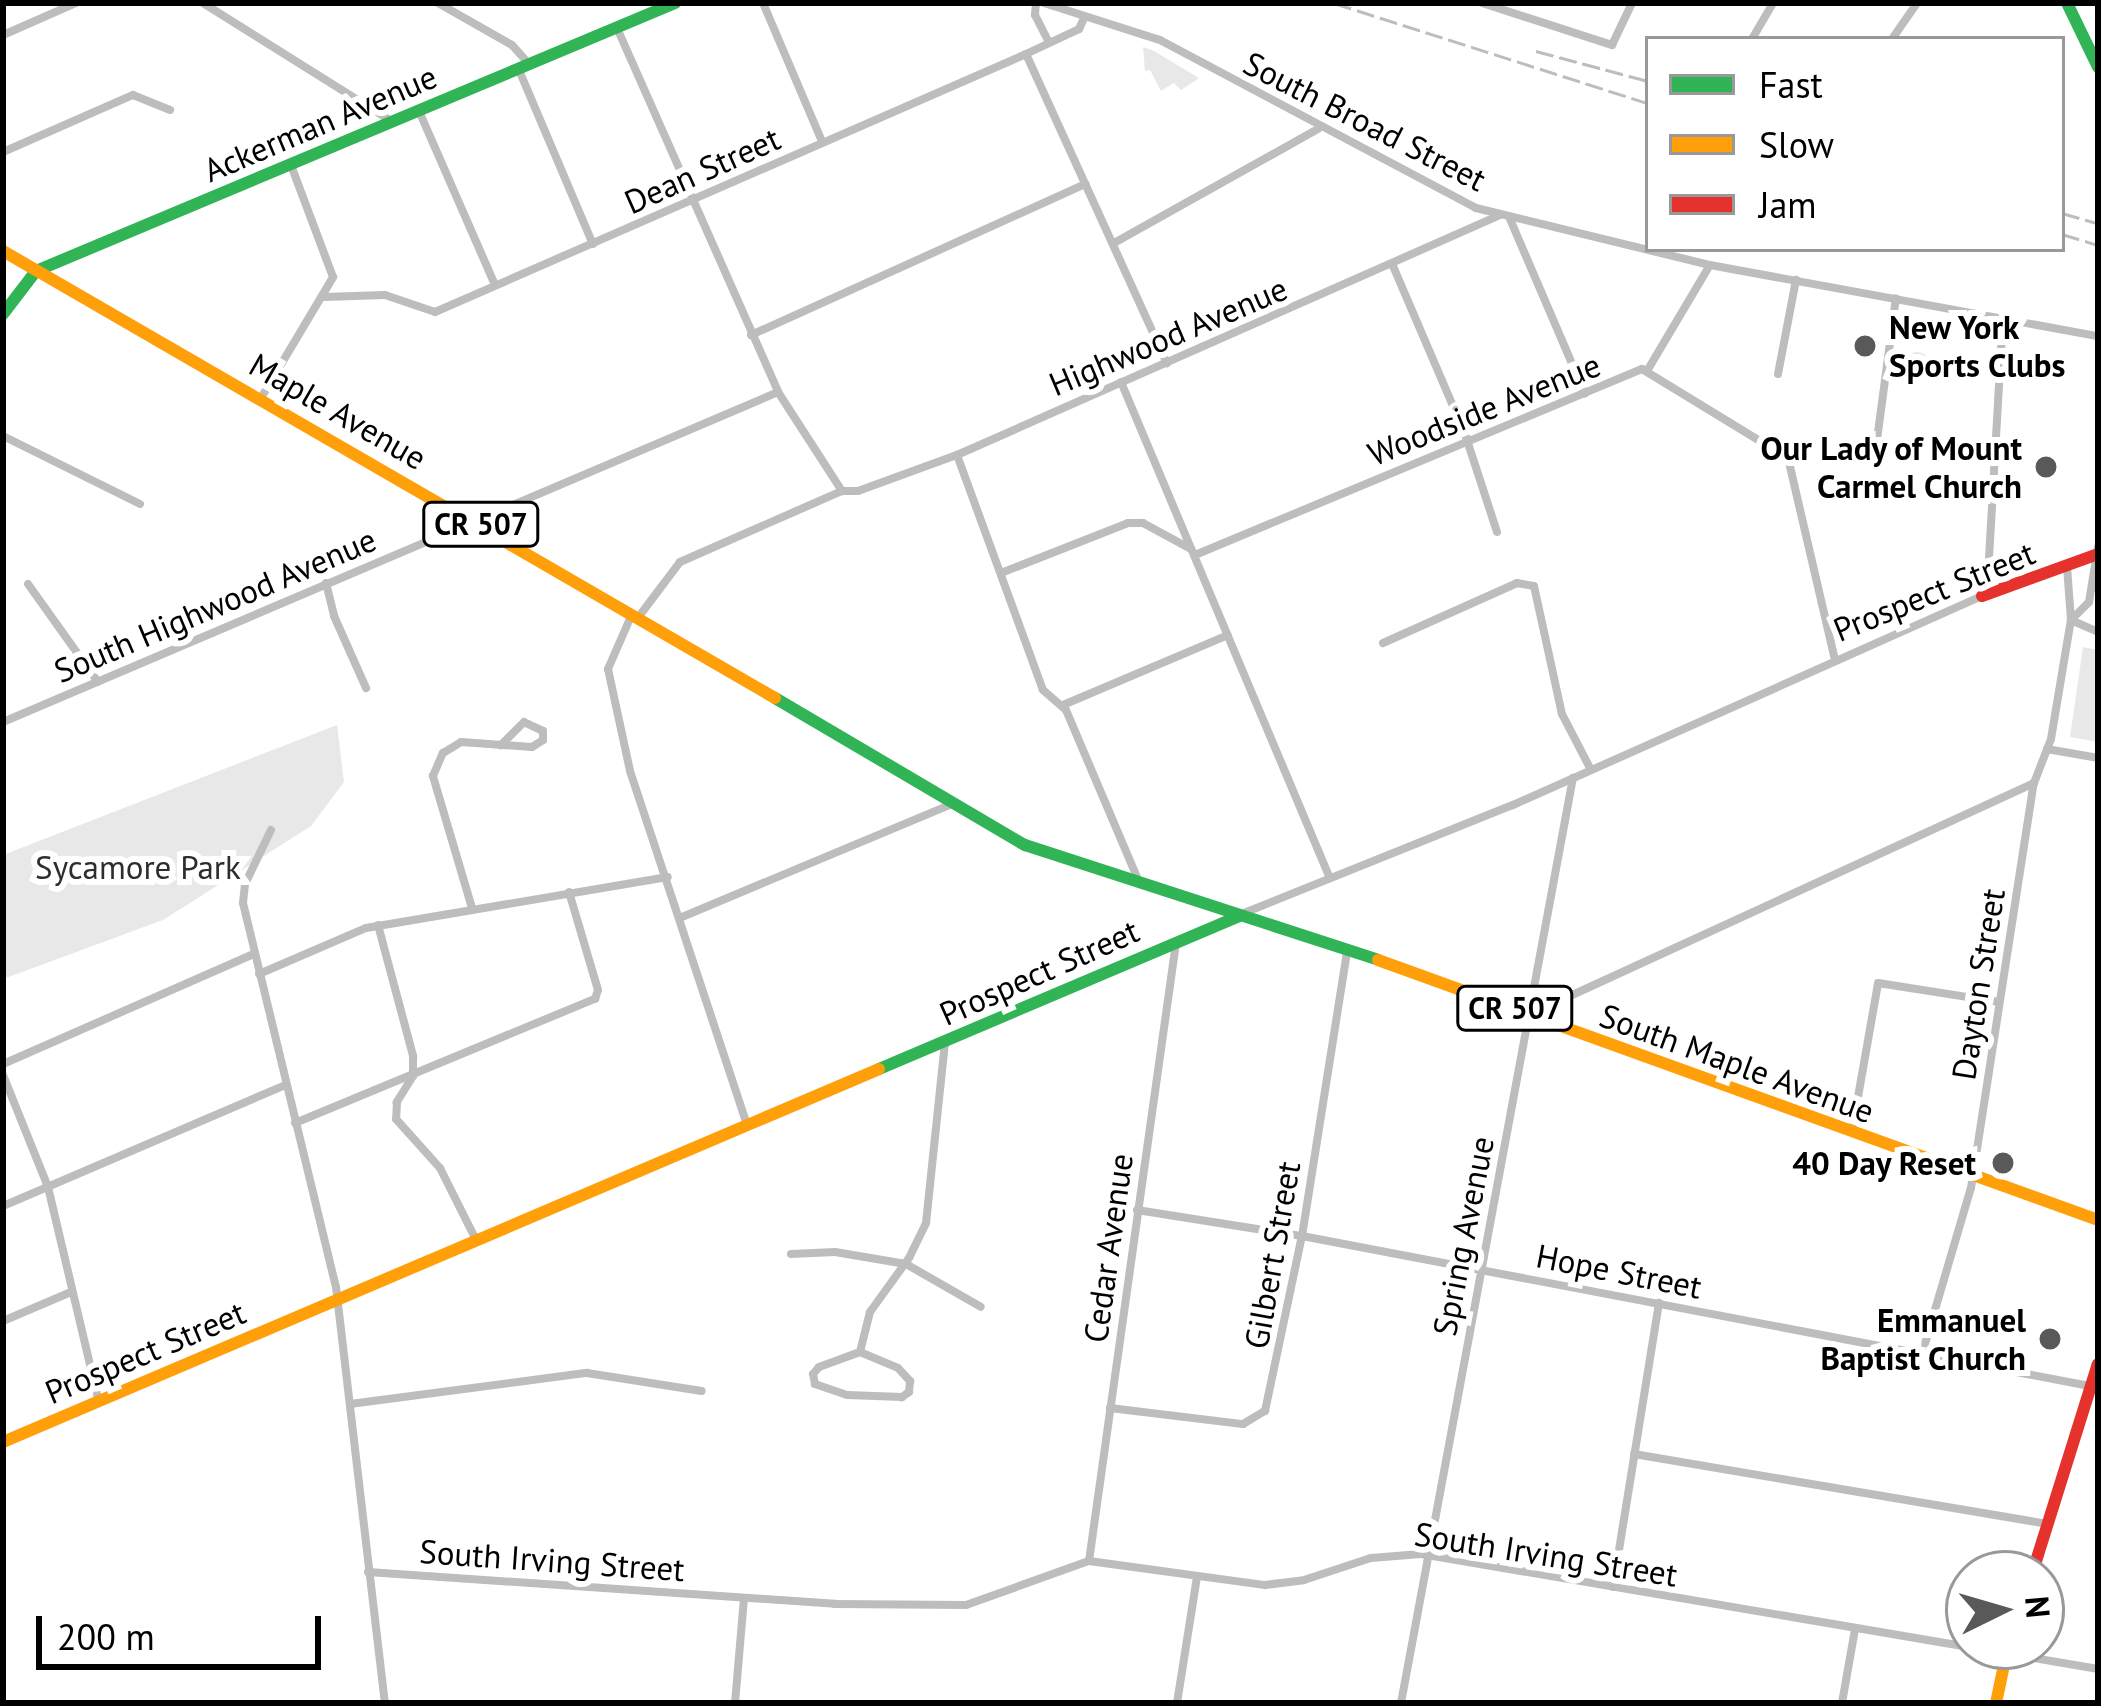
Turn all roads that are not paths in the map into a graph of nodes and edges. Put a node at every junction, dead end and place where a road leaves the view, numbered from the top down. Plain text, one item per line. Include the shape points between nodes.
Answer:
1 (76, 3) edge
2 (203, 3) edge
3 (438, 3) edge
4 (763, 3) edge
5 (1040, 3) edge
6 (1482, 3) edge
7 (1632, 3) edge
8 (1772, 3) edge
9 (1917, 3) edge
10 (2067, 3) edge
11 (666, 4) edge
12 (1503, 7) edge
13 (1085, 16) junction
14 (617, 28) junction
15 (3, 35) edge
16 (1753, 36) edge
17 (1894, 36) edge
18 (1049, 42) junction
19 (1026, 54) junction
20 (524, 67) junction
21 (2098, 68) edge
22 (170, 110) dead end
23 (418, 110) junction
24 (391, 121) junction
25 (1319, 128) junction
26 (822, 141) junction
27 (3, 152) edge
28 (291, 165) junction
29 (1085, 184) junction
30 (693, 204) junction
31 (1504, 216) junction
32 (1114, 242) junction
33 (593, 244) junction
34 (1645, 250) edge
35 (3, 251) edge
36 (1655, 252) edge
37 (1710, 265) junction
38 (1393, 266) junction
39 (37, 271) junction
40 (1796, 280) junction
41 (495, 286) junction
42 (324, 297) junction
43 (1896, 298) junction
44 (3, 314) edge
45 (2003, 319) junction
46 (751, 335) junction
47 (2098, 336) edge
48 (1167, 364) junction
49 (1647, 371) junction
50 (1778, 374) dead end
51 (1121, 382) junction
52 (778, 392) junction
53 (1585, 394) junction
54 (261, 398) junction
55 (3, 436) edge
56 (1467, 443) junction
57 (957, 454) junction
58 (1875, 455) dead end
59 (846, 491) junction
60 (140, 504) dead end
61 (475, 520) junction
62 (1496, 532) dead end
63 (2097, 552) edge
64 (1194, 553) junction
65 (2067, 567) junction
66 (1001, 573) junction
67 (326, 583) junction
68 (28, 584) dead end
69 (1984, 596) junction
70 (2098, 610) edge
71 (636, 615) junction
72 (2071, 620) junction
73 (2098, 632) edge
74 (1228, 635) junction
75 (1383, 643) dead end
76 (1835, 660) junction
77 (98, 682) junction
78 (366, 688) dead end
79 (1063, 705) junction
80 (3, 722) edge
81 (501, 745) junction
82 (2047, 749) junction
83 (2098, 758) edge
84 (1591, 770) junction
85 (1573, 778) junction
86 (2034, 783) junction
87 (954, 803) junction
88 (271, 830) dead end
89 (1329, 876) junction
90 (668, 877) junction
91 (1138, 882) junction
92 (569, 892) junction
93 (472, 908) junction
94 (1239, 916) junction
95 (682, 917) junction
96 (378, 925) junction
97 (1176, 942) junction
98 (1348, 949) junction
99 (253, 954) junction
100 (259, 974) junction
101 (1999, 1002) junction
102 (1532, 1014) junction
103 (945, 1042) junction
104 (3, 1064) edge
105 (3, 1075) edge
106 (412, 1076) junction
107 (285, 1085) junction
108 (294, 1124) junction
109 (747, 1126) junction
110 (1852, 1135) junction
111 (1972, 1179) junction
112 (48, 1186) junction
113 (3, 1206) edge
114 (1137, 1210) junction
115 (2098, 1220) edge
116 (1302, 1236) junction
117 (476, 1240) junction
118 (791, 1254) dead end
119 (906, 1264) junction
120 (1480, 1269) junction
121 (71, 1292) junction
122 (338, 1301) junction
123 (1660, 1303) junction
124 (981, 1307) dead end
125 (3, 1321) edge
126 (860, 1352) junction
127 (1922, 1354) junction
128 (2098, 1364) edge
129 (2091, 1387) junction
130 (702, 1390) dead end
131 (98, 1399) junction
132 (350, 1404) junction
133 (1110, 1408) junction
134 (3, 1442) edge
135 (1634, 1454) junction
136 (2047, 1524) junction
137 (2039, 1550) edge
138 (1428, 1556) junction
139 (1089, 1561) junction
140 (368, 1571) junction
141 (1196, 1577) junction
142 (1613, 1587) junction
143 (744, 1598) junction
144 (1855, 1629) junction
145 (1945, 1641) edge
146 (2065, 1662) edge
147 (2098, 1669) edge
148 (2003, 1670) edge
149 (386, 1703) edge
150 (735, 1703) edge
151 (1177, 1703) edge
152 (1401, 1703) edge
153 (1842, 1703) edge
154 (1996, 1703) edge

1 - 15 street
2 - 24 street
3 - 20 street via 512,45
4 - 26 street
5 - 13 street, South Broad Street
5 - 18 street via 1035,15
6 - 12 street
7 - 12 street via 1612,45
8 - 16 street
9 - 17 street
10 - 21 main road
11 - 14 main road, Ackerman Avenue
13 - 18 street, Dean Street via 1079,29
13 - 25 street, South Broad Street via 1160,40
14 - 20 main road, Ackerman Avenue
14 - 30 street
18 - 19 street, Dean Street
19 - 26 street, Dean Street
19 - 29 street
20 - 23 main road, Ackerman Avenue
20 - 33 street
22 - 27 street via 133,95
23 - 24 main road, Ackerman Avenue
23 - 41 street
24 - 28 main road, Ackerman Avenue
25 - 31 street, South Broad Street via 1441,194
25 - 32 street
26 - 30 street, Dean Street
28 - 39 main road, Ackerman Avenue
28 - 42 street via 334,277
29 - 32 street
29 - 46 street
30 - 33 street, Dean Street
30 - 46 street
31 - 34 street, South Broad Street
31 - 38 street, Highwood Avenue
31 - 53 street
32 - 48 street
33 - 41 street, Dean Street
35 - 39 main road, Maple Avenue / CR 507
36 - 37 street, South Broad Street
37 - 40 street, South Broad Street
37 - 49 street
38 - 48 street, Highwood Avenue
38 - 56 street
39 - 44 main road, Ackerman Avenue
39 - 54 main road, Maple Avenue / CR 507
40 - 43 street, South Broad Street
40 - 50 street
41 - 42 street, Dean Street via 435,312 385,295
42 - 54 street
43 - 45 street, South Broad Street
43 - 58 street
45 - 47 street, South Broad Street
45 - 69 street
46 - 52 street
48 - 51 street, Highwood Avenue
49 - 53 street, Woodside Avenue
49 - 76 street, Woodside Avenue via 1788,458
51 - 57 street, Highwood Avenue
51 - 64 street
52 - 59 street
52 - 61 street, South Highwood Avenue
53 - 56 street, Woodside Avenue
54 - 61 main road, Maple Avenue / CR 507
55 - 60 street
56 - 62 street
56 - 64 street, Woodside Avenue
57 - 59 street, Highwood Avenue
57 - 66 street
59 - 71 street, Highwood Avenue via 680,562
61 - 67 street, South Highwood Avenue
61 - 71 main road, Maple Avenue / CR 507
63 - 65 main road, Prospect Street
63 - 72 street, Dayton Street via 2089,602
64 - 66 street via 1144,523 1128,523
64 - 74 street
65 - 69 main road, Prospect Street
65 - 72 street, Dayton Street
66 - 79 street via 1043,690
67 - 77 street, South Highwood Avenue
67 - 78 street
68 - 77 street
69 - 76 street, Prospect Street
70 - 72 street
71 - 87 main road, Maple Avenue / CR 507
71 - 90 street, Highwood Avenue via 608,669 630,771
72 - 73 street
72 - 82 street, Dayton Street
74 - 79 street
74 - 89 street
75 - 84 street via 1528,582 1538,591 1562,714
76 - 84 street, Prospect Street
77 - 80 street, South Highwood Avenue
79 - 91 street
81 - 81 street via 532,747 543,731 524,722
81 - 93 street via 452,746 433,776
82 - 83 street
82 - 86 street, Dayton Street
84 - 85 street, Prospect Street
85 - 89 street, Prospect Street
85 - 102 street, Spring Avenue
86 - 101 street, Dayton Street
86 - 102 street
87 - 91 main road, South Maple Avenue / CR 507 via 1025,845
87 - 95 street
88 - 99 street via 243,893
89 - 94 street, Prospect Street
90 - 92 street
90 - 95 street, Highwood Avenue
91 - 94 main road, South Maple Avenue / CR 507
92 - 93 street
92 - 106 street via 595,999
93 - 96 street
94 - 97 main road, Prospect Street
94 - 98 main road, South Maple Avenue / CR 507
95 - 109 street, Highwood Avenue
96 - 100 street
96 - 106 street
97 - 103 main road, Prospect Street
97 - 114 street, Cedar Avenue
98 - 102 main road, South Maple Avenue / CR 507
98 - 116 street, Gilbert Street
99 - 100 street
99 - 104 street
100 - 107 street
101 - 110 street via 1878,983
101 - 111 street, Dayton Street
102 - 110 main road, South Maple Avenue / CR 507
102 - 120 street, Spring Avenue
103 - 109 main road, Prospect Street
103 - 119 street via 926,1223
105 - 112 street
106 - 108 street
106 - 117 street via 397,1102 398,1127 440,1168
107 - 108 street
107 - 112 street
108 - 122 street
109 - 117 main road, Prospect Street
110 - 111 main road, South Maple Avenue / CR 507
111 - 115 main road, South Maple Avenue / CR 507
111 - 127 street, Dayton Street
112 - 113 street
112 - 121 street
114 - 116 street, Hope Street
114 - 133 street, Cedar Avenue
116 - 120 street, Hope Street
116 - 133 street, Gilbert Street via 1259,1417 1235,1424
117 - 122 main road, Prospect Street
118 - 119 street
119 - 124 street
119 - 126 street via 870,1312
120 - 123 street, Hope Street
120 - 138 street, Spring Avenue
121 - 125 street
121 - 131 street
122 - 131 main road, Prospect Street
122 - 132 street
123 - 127 street, Hope Street
123 - 135 street
126 - 126 street via 898,1368 909,1392 847,1395 815,1384 819,1367
127 - 129 street, Hope Street
128 - 129 main road
129 - 136 main road
130 - 132 street via 587,1373
131 - 134 main road, Prospect Street
132 - 140 street
133 - 139 street, Cedar Avenue
135 - 136 street
135 - 142 street
136 - 137 main road
138 - 141 street, South Irving Street via 1371,1558 1265,1585
138 - 142 street, South Irving Street
138 - 152 street, Spring Avenue
139 - 141 street, South Irving Street
139 - 143 street, South Irving Street via 966,1605
140 - 143 street, South Irving Street
140 - 149 street
141 - 151 street
142 - 144 street, South Irving Street
143 - 150 street
144 - 145 street, South Irving Street
144 - 153 street
146 - 147 street, South Irving Street
148 - 154 main road

